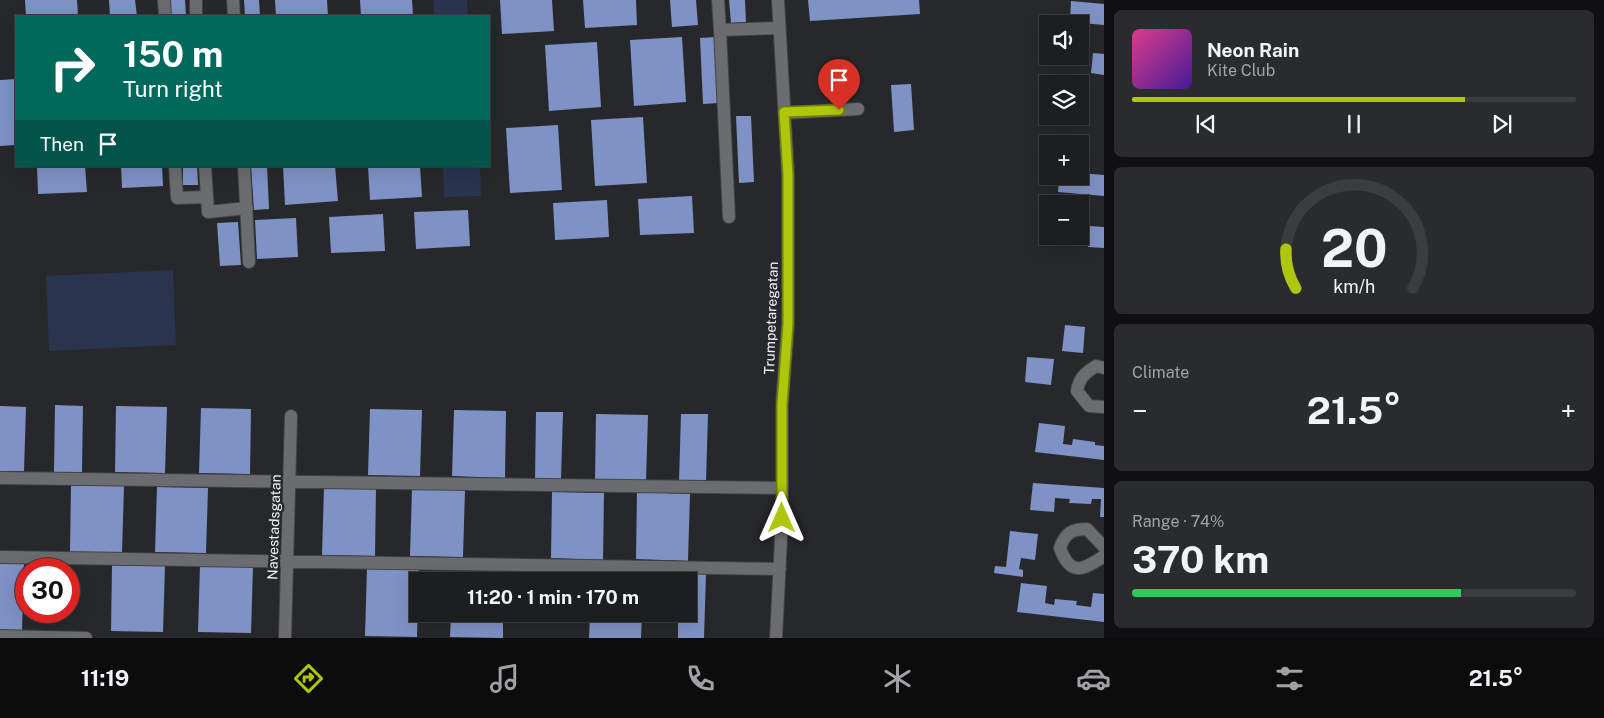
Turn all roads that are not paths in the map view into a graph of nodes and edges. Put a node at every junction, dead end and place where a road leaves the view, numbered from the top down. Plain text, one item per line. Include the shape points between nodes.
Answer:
1 (164, 0) edge
2 (196, 0) edge
3 (233, 0) edge
4 (718, 0) edge
5 (778, 0) edge
6 (165, 15) edge
7 (196, 15) edge
8 (234, 15) edge
9 (779, 28) junction
10 (720, 30) junction
11 (858, 109) dead end
12 (784, 112) junction
13 (175, 167) edge
14 (205, 167) edge
15 (244, 167) edge
16 (207, 197) junction
17 (247, 208) junction
18 (728, 217) dead end
19 (249, 262) dead end
20 (1104, 368) edge
21 (1104, 407) edge
22 (291, 416) dead end
23 (0, 478) edge
24 (290, 483) junction
25 (782, 488) junction
26 (1104, 547) edge
27 (1104, 556) edge
28 (0, 557) edge
29 (288, 562) junction
30 (780, 569) junction
31 (0, 636) edge
32 (86, 638) edge
33 (285, 638) edge
34 (776, 638) edge

1 - 6 street
2 - 7 street
3 - 8 street
4 - 10 street
5 - 9 street, Trumpetaregatan
9 - 10 street
9 - 12 street, Trumpetaregatan
10 - 18 street
11 - 12 street
12 - 25 street, Trumpetaregatan via 788,175 788,324 782,405
13 - 16 street via 177,198
14 - 16 street
15 - 17 street
16 - 17 street via 208,212
17 - 19 street
20 - 21 street via 1096,366 1086,373 1079,381 1077,391 1089,406
22 - 24 street, Navestadsgatan
23 - 24 street
24 - 25 street
24 - 29 street, Navestadsgatan
25 - 30 street, Trumpetaregatan
26 - 27 street via 1087,529 1077,529 1063,538 1060,548 1066,564 1076,569 1087,567
28 - 29 street
29 - 30 street
29 - 33 street, Navestadsgatan
30 - 34 street, Trumpetaregatan
31 - 32 street

